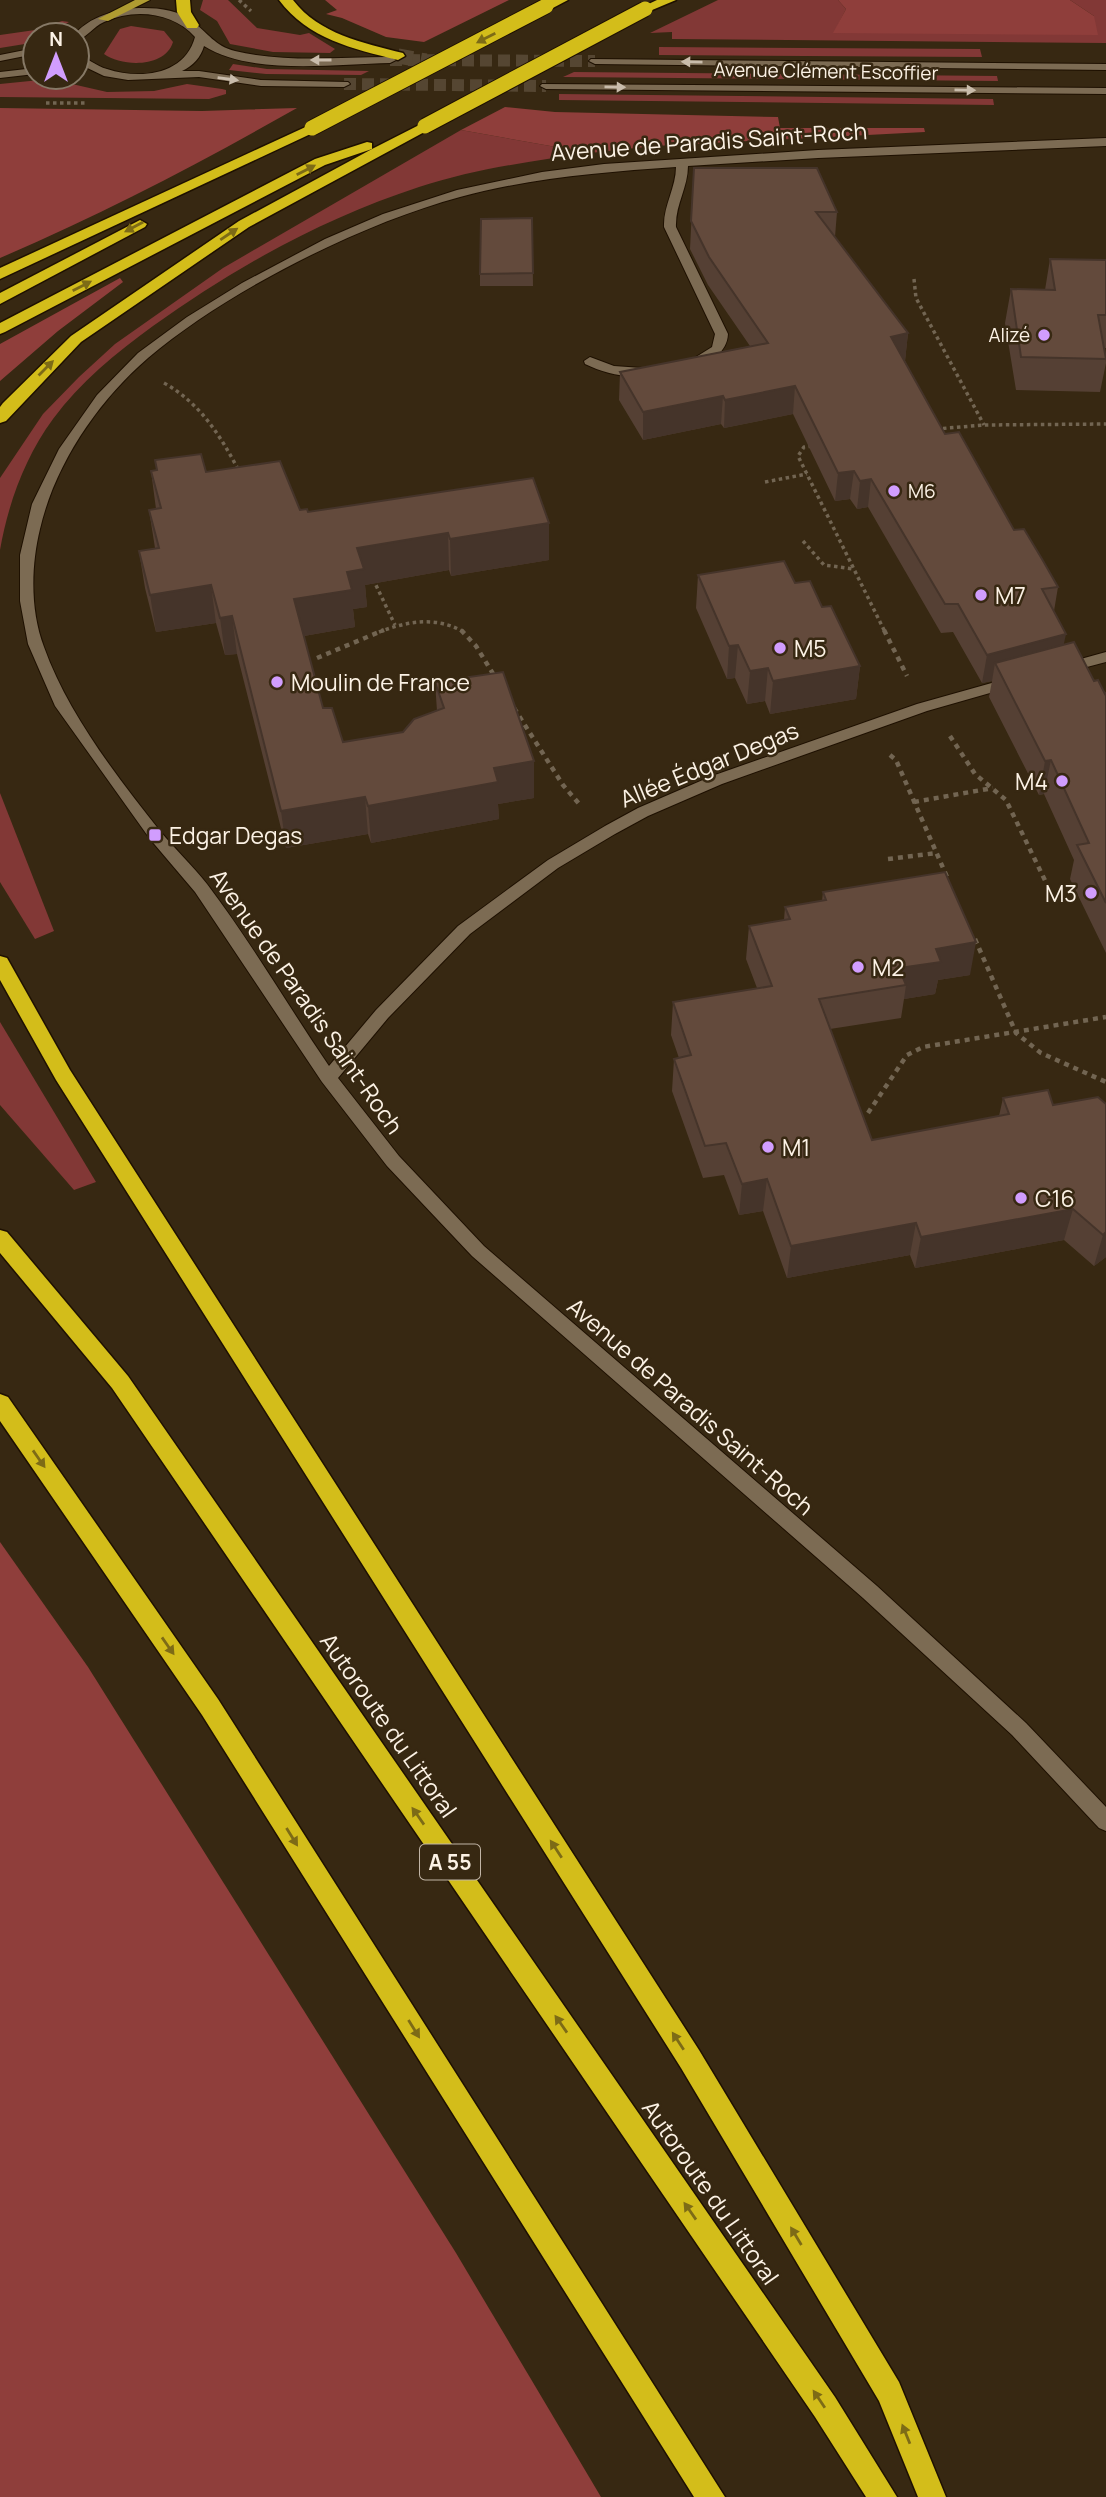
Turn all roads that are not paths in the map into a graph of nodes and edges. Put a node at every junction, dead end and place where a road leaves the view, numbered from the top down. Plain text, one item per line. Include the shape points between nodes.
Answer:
1 (144, 0) edge
2 (183, 0) edge
3 (286, 0) edge
4 (561, 0) edge
5 (669, 0) edge
6 (551, 3) edge
7 (104, 19) junction
8 (91, 25) edge
9 (196, 31) junction
10 (21, 54) edge
11 (0, 58) edge
12 (394, 58) joint
13 (595, 61) tunnel mouth
14 (1106, 66) edge
15 (91, 68) edge
16 (91, 72) edge
17 (21, 73) edge
18 (98, 73) junction
19 (0, 75) edge
20 (160, 75) junction
21 (344, 84) tunnel mouth
22 (546, 86) tunnel mouth
23 (1106, 91) edge
24 (425, 125) junction
25 (1106, 142) edge
26 (257, 155) junction
27 (682, 163) junction
28 (0, 274) edge
29 (0, 299) edge
30 (0, 329) edge
31 (590, 361) dead end
32 (681, 365) edge
33 (656, 370) edge
34 (0, 418) edge
35 (1106, 657) edge
36 (1054, 671) edge
37 (1027, 678) edge
38 (0, 963) edge
39 (328, 1078) junction
40 (0, 1238) edge
41 (0, 1403) edge
42 (1106, 1821) edge
43 (711, 2497) edge
44 (883, 2497) edge
45 (932, 2497) edge

1 - 7 main road
2 - 9 highway via 184,12
3 - 12 highway via 313,27
4 - 6 highway
5 - 24 highway, bridge
6 -> 26 highway, bridge
7 - 8 street
7 - 9 street via 143,12 171,16
12 -> 9 street via 252,58 221,50
9 - 20 street via 201,48 193,59
10 - 11 street
14 -> 13 street, Avenue Clément Escoffier
15 - 18 street
16 - 18 street
17 - 19 street
18 - 20 street via 139,78
20 -> 21 street
22 -> 23 street, Avenue Clément Escoffier
30 -> 24 highway via 320,162
34 -> 24 highway via 76,339 244,224
25 - 27 street, Avenue de Paradis Saint-Roch
26 - 28 highway
26 -> 29 highway
27 - 32 street via 682,182 668,217 670,227 723,335 721,347 711,356
27 - 39 street, Avenue de Paradis Saint-Roch via 542,176 457,194 329,242 246,286 143,356 102,398 66,449 39,504 27,555 27,601 35,644 62,706 155,835 201,888
31 - 33 street via 624,373
35 - 36 street
37 - 39 street, Allée Édgar Degas via 922,707 717,780 610,830 553,864 464,930 382,1014
45 -> 38 highway via 889,2392 691,2059 63,1075
39 - 42 street, Avenue de Paradis Saint-Roch via 394,1161 478,1251 870,1592 1019,1729
44 -> 40 highway, Autoroute du Littoral / A 55 via 120,1382
41 -> 43 highway via 210,1707

